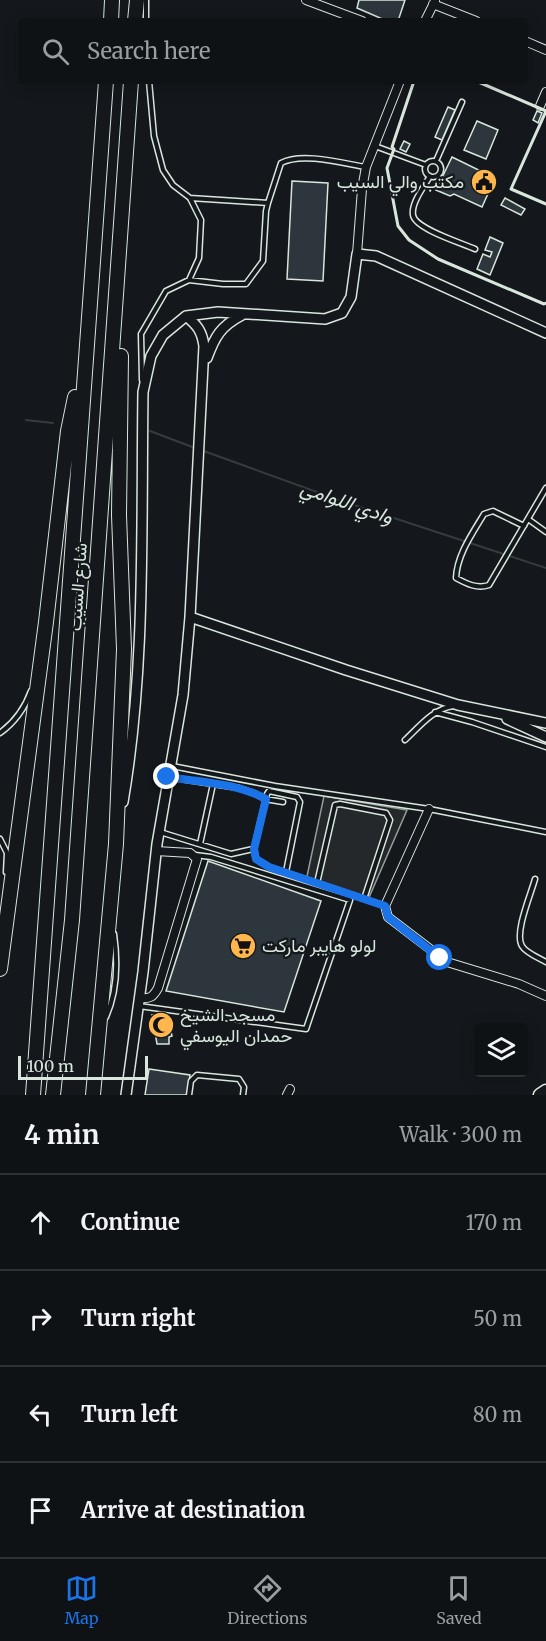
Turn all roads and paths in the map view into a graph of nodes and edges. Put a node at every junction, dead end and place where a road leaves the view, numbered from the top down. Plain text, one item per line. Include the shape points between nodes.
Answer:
1 (112, 0) edge
2 (137, 0) edge
3 (146, 0) edge
4 (306, 0) edge
5 (434, 2) edge
6 (111, 18) edge
7 (135, 18) edge
8 (146, 18) edge
9 (354, 18) edge
10 (426, 18) edge
11 (469, 18) edge
12 (528, 42) edge
13 (546, 50) edge
14 (106, 84) edge
15 (131, 84) edge
16 (149, 84) edge
17 (399, 84) edge
18 (546, 92) edge
19 (462, 102) dead end
20 (540, 106) dead end
21 (374, 146) junction
22 (126, 150) junction
23 (436, 161) junction
24 (426, 165) junction
25 (366, 167) junction
26 (430, 176) junction
27 (190, 198) junction
28 (268, 203) junction
29 (474, 249) dead end
30 (357, 254) junction
31 (189, 280) junction
32 (244, 314) junction
33 (186, 316) junction
34 (87, 327) junction
35 (546, 333) edge
36 (204, 366) junction
37 (143, 392) junction
38 (546, 488) edge
39 (528, 519) junction
40 (524, 526) junction
41 (546, 532) edge
42 (190, 617) junction
43 (46, 622) junction
44 (458, 705) junction
45 (435, 712) junction
46 (495, 713) junction
47 (546, 723) edge
48 (0, 730) edge
49 (546, 737) edge
50 (405, 740) dead end
51 (546, 747) edge
52 (170, 766) junction
53 (167, 777) junction
54 (213, 784) junction
55 (266, 799) junction
56 (283, 802) dead end
57 (429, 809) junction
58 (159, 832) junction
59 (546, 832) edge
60 (0, 839) edge
61 (116, 844) junction
62 (200, 844) junction
63 (254, 849) junction
64 (156, 851) junction
65 (195, 855) junction
66 (286, 872) junction
67 (536, 879) dead end
68 (317, 883) junction
69 (364, 899) junction
70 (385, 906) junction
71 (546, 962) edge
72 (0, 969) edge
73 (546, 996) edge
74 (139, 1002) junction
75 (546, 1091) edge
76 (33, 1095) edge
77 (53, 1095) edge
78 (93, 1095) edge
79 (126, 1095) edge
80 (189, 1095) edge
81 (243, 1095) edge
82 (540, 1095) edge

1 - 6 highway
2 - 7 highway
3 - 8 lane
4 - 9 street
5 - 10 street
5 - 11 street
12 - 13 street
14 - 34 highway, شارع السيب
15 - 22 highway, شارع السيب
16 - 27 lane via 162,170
17 - 21 street
18 - 20 street
19 - 23 lane
21 - 24 lane
21 - 25 street
22 - 61 highway via 119,515 124,649
22 - 77 highway, شارع السيب via 73,908
23 - 24 lane
23 - 26 lane via 442,167 441,174
24 - 26 lane
25 - 28 lane via 290,158 281,163
25 - 30 street
26 - 29 lane via 415,205 415,222
27 - 28 lane
27 - 31 lane via 201,220 199,258
28 - 31 lane via 263,261 246,284
30 - 32 street via 351,297 342,313 325,319
30 - 35 street via 376,256
31 - 37 lane via 166,291 141,334
32 - 33 street
32 - 36 street via 219,332
33 - 36 street via 202,334
33 - 37 street via 163,334 151,356
34 - 43 highway via 68,431
34 - 76 highway, شارع السيب
36 - 42 street
37 - 61 street via 140,622 134,726
38 - 39 lane
39 - 40 lane
39 - 41 lane
40 - 40 lane via 489,585 470,585 456,578 457,566 484,514 493,511
42 - 44 street
42 - 52 street via 183,695
43 - 48 lane via 26,704
43 - 72 highway
44 - 45 lane
44 - 46 street
45 - 50 lane
45 - 51 lane
46 - 47 street
46 - 49 street
52 - 53 street
52 - 57 lane
53 - 54 lane
53 - 58 street
54 - 55 lane via 239,788
54 - 62 lane
55 - 56 lane
55 - 63 lane
55 - 66 lane via 269,791 297,797 300,802
57 - 59 lane
57 - 70 street
58 - 62 lane
58 - 64 street
60 - 72 lane via 7,854
61 - 78 highway
62 - 63 lane via 231,854
63 - 66 lane via 256,859
64 - 65 street
64 - 74 street
65 - 74 street via 158,988 154,996
65 - 74 lane via 350,900 306,1029
66 - 68 lane
67 - 71 lane via 519,931 520,940 524,949
68 - 69 lane
68 - 69 lane via 333,807 337,804 386,813 390,820
69 - 70 lane
70 - 73 street via 388,917 447,963
74 - 79 street
75 - 82 main road
80 - 81 lane via 191,1081 197,1075 239,1079

